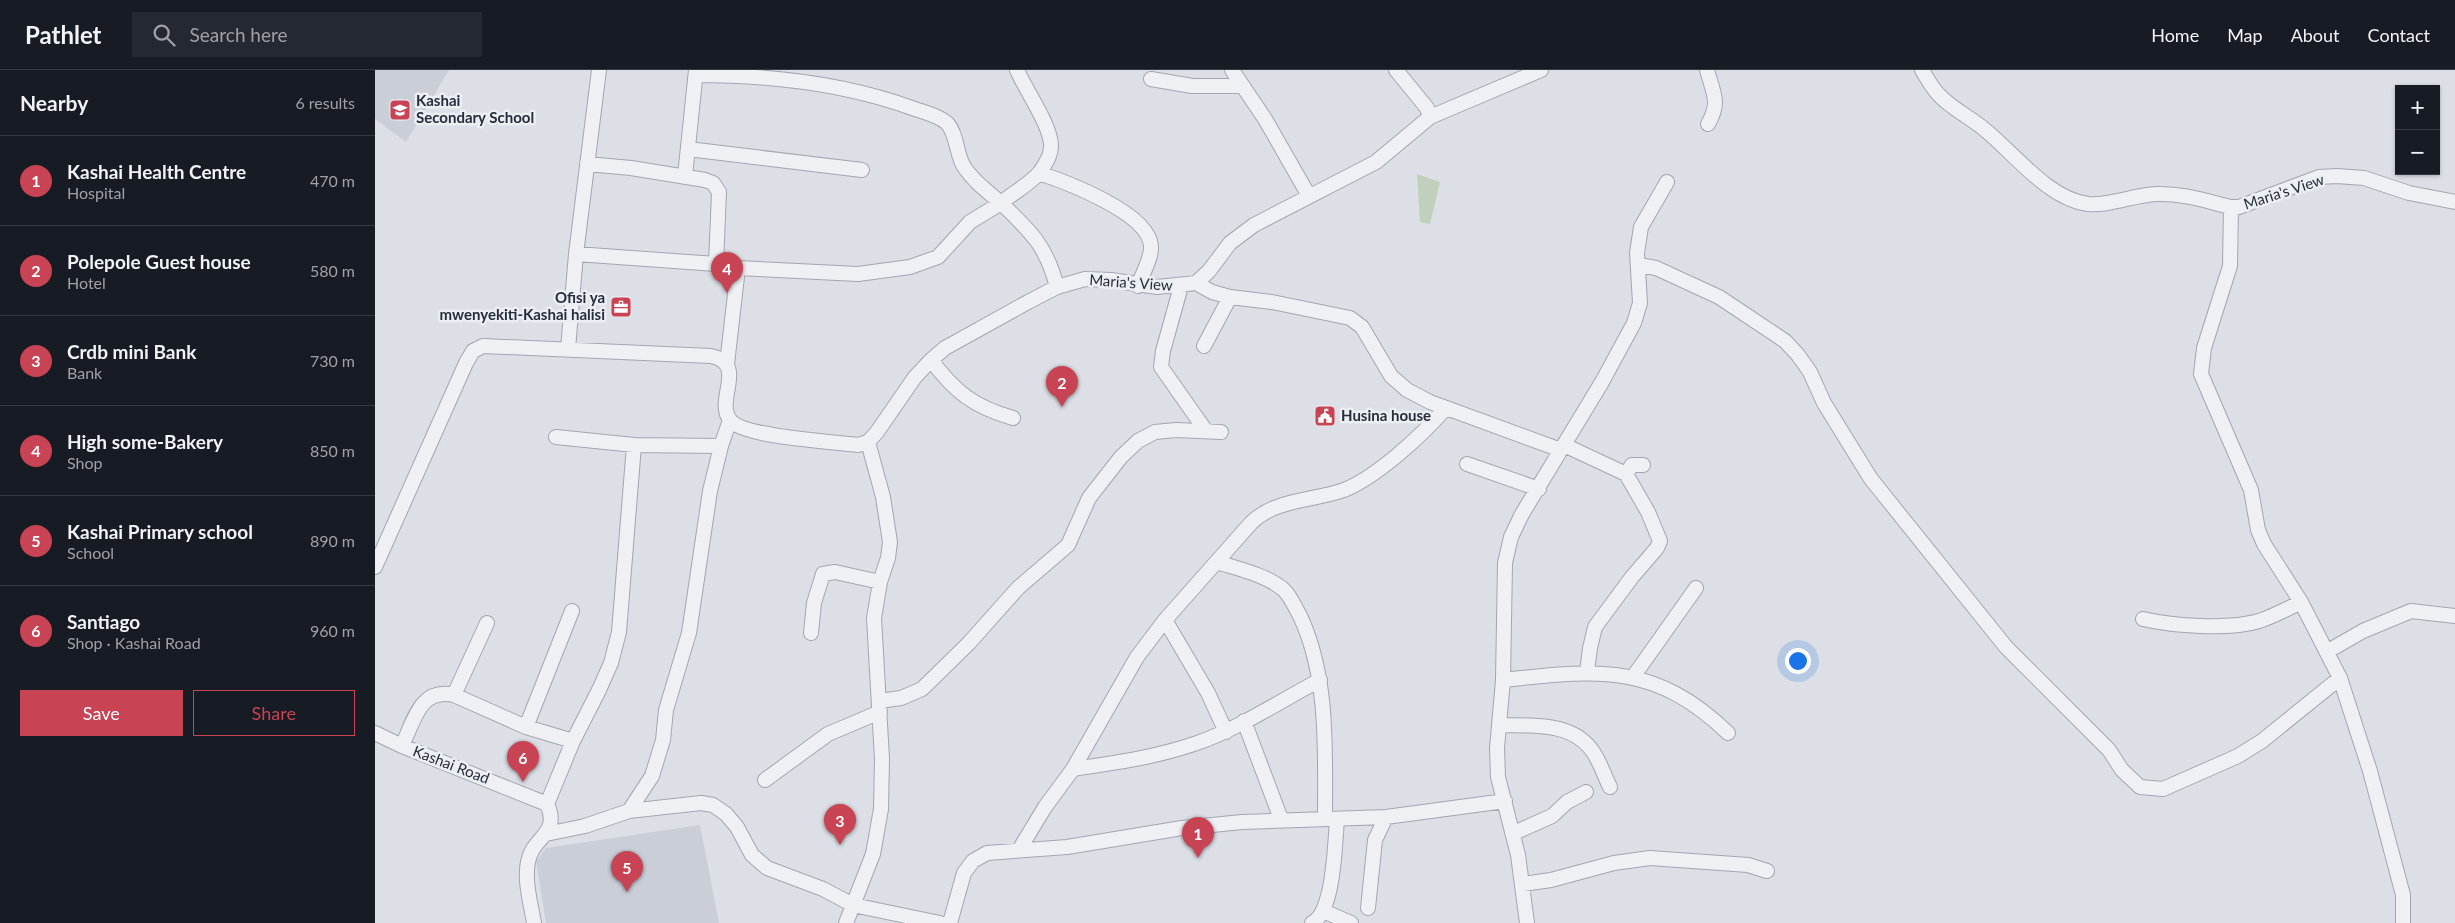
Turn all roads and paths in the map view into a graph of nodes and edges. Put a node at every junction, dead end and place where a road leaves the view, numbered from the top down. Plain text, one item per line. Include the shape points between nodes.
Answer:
1 (599, 70) edge
2 (1017, 70) edge
3 (1232, 70) edge
4 (1396, 70) edge
5 (1541, 70) edge
6 (1707, 70) edge
7 (1921, 70) edge
8 (696, 73) edge
9 (1151, 79) dead end
10 (1243, 86) junction
11 (1430, 117) junction
12 (1709, 124) dead end
13 (688, 149) junction
14 (587, 164) junction
15 (862, 170) dead end
16 (1039, 173) junction
17 (685, 176) junction
18 (1667, 182) dead end
19 (1309, 196) junction
20 (2455, 202) edge
21 (1001, 203) junction
22 (2231, 207) junction
23 (576, 254) junction
24 (716, 264) junction
25 (1639, 265) junction
26 (738, 268) junction
27 (1196, 282) junction
28 (1138, 286) junction
29 (1181, 286) junction
30 (1057, 287) junction
31 (1230, 297) junction
32 (1205, 346) dead end
33 (567, 349) junction
34 (931, 360) junction
35 (727, 364) junction
36 (1446, 408) junction
37 (1013, 418) dead end
38 (730, 420) junction
39 (1206, 431) junction
40 (1221, 432) dead end
41 (556, 438) dead end
42 (868, 442) junction
43 (634, 445) junction
44 (721, 446) junction
45 (1563, 447) junction
46 (1467, 464) dead end
47 (1643, 465) dead end
48 (1626, 474) junction
49 (1539, 489) junction
50 (1217, 562) junction
51 (375, 567) edge
52 (880, 582) junction
53 (1696, 588) dead end
54 (2301, 602) junction
55 (572, 611) dead end
56 (2455, 616) edge
57 (2143, 619) dead end
58 (1165, 620) junction
59 (487, 623) dead end
60 (811, 633) dead end
61 (2327, 651) junction
62 (1587, 672) junction
63 (1633, 677) junction
64 (2340, 678) junction
65 (1321, 680) junction
66 (1503, 680) junction
67 (454, 695) junction
68 (880, 706) junction
69 (1244, 721) junction
70 (1499, 725) junction
71 (526, 727) junction
72 (1225, 732) junction
73 (375, 733) edge
74 (1728, 733) dead end
75 (573, 741) junction
76 (402, 746) junction
77 (1073, 769) junction
78 (765, 780) dead end
79 (1610, 787) dead end
80 (1586, 792) dead end
81 (1505, 801) junction
82 (547, 804) junction
83 (629, 811) junction
84 (1385, 817) junction
85 (1281, 819) junction
86 (1331, 819) junction
87 (1514, 833) junction
88 (547, 834) junction
89 (1019, 850) junction
90 (1767, 871) dead end
91 (1523, 884) junction
92 (853, 905) junction
93 (1368, 908) dead end
94 (1323, 911) junction
95 (534, 923) edge
96 (846, 923) edge
97 (940, 923) edge
98 (950, 923) edge
99 (1312, 923) edge
100 (1351, 923) edge
101 (1527, 923) edge
102 (2403, 923) edge

1 - 14 street
2 - 16 street via 1049,130 1049,159
3 - 10 street
4 - 11 street via 1427,108
5 - 11 street, Maria's View
6 - 12 street via 1716,103
7 - 22 street, Maria's View via 1947,103 1985,130 2025,167 2061,194 2089,204 2156,194 2178,195
8 - 13 street
8 - 21 street via 754,76 869,93 938,118 951,130 963,165
9 - 10 street via 1192,86
10 - 19 street
11 - 19 street, Maria's View via 1376,162
13 - 15 street
13 - 17 street
14 - 17 street
14 - 23 street
16 - 21 street
16 - 28 street via 1090,192 1128,216 1147,234 1151,251
17 - 24 street via 713,183 719,192
18 - 25 street via 1641,227 1637,253
19 - 27 street, Maria's View via 1241,233
20 - 22 street, Maria's View via 2409,193 2364,178 2337,176 2319,177 2239,207
21 - 26 street via 970,222 938,257 911,267 858,274
21 - 30 street via 1039,243 1051,265
22 - 54 street via 2231,266 2204,348 2201,374 2251,490 2258,530 2264,544
23 - 24 street
23 - 33 street
24 - 26 street
25 - 45 street via 1639,304 1634,323
25 - 64 street via 1667,273 1719,297 1770,330 1799,355 1871,479 2006,647 2109,750 2122,770 2140,787 2163,789 2239,756
26 - 35 street
27 - 29 street, Maria's View
27 - 31 street via 1211,292
28 - 29 street, Maria's View
28 - 30 street, Maria's View via 1085,279
29 - 39 street via 1161,367
30 - 34 street, Maria's View via 945,348
31 - 32 street
31 - 36 street via 1337,315 1357,322 1391,376 1407,390
33 - 35 street via 711,356 722,358
33 - 51 street via 483,346 473,351
34 - 37 street via 953,388 968,399
34 - 42 street, Maria's View
35 - 38 street via 726,411
36 - 45 street
36 - 50 street via 1421,434 1353,486 1273,508 1259,515
38 - 42 street via 738,426 779,436 858,445
38 - 44 street
39 - 40 street
39 - 68 street via 1155,432 1138,441 1089,498 1068,545 1024,583 923,689
41 - 43 street
42 - 52 street via 889,523 888,558
43 - 44 street
43 - 75 street via 619,632 611,663
44 - 83 street via 710,491 689,633 666,710 663,740 652,776
45 - 48 street
45 - 49 street
46 - 49 street
47 - 48 street via 1632,464
48 - 62 street via 1649,512 1661,540 1595,628
49 - 66 street via 1511,537 1505,563
50 - 58 street
50 - 65 street via 1270,580 1284,590 1314,648
52 - 60 street via 835,572 823,574 814,603
52 - 68 street via 874,618
53 - 63 street
54 - 57 street via 2272,616 2247,623 2168,625
54 - 61 street
55 - 71 street
56 - 61 street via 2411,612 2363,631
58 - 72 street via 1208,693
58 - 77 street via 1137,657
59 - 67 street
61 - 64 street
62 - 63 street
62 - 66 street
63 - 74 street via 1649,681 1689,701
64 - 102 street via 2370,771 2403,895
65 - 69 street
65 - 86 street
66 - 70 street
67 - 71 street
67 - 76 street via 442,692 426,700
68 - 78 street via 828,734
68 - 92 street via 881,810 873,854
69 - 72 street
69 - 85 street
70 - 79 street via 1547,727 1573,733 1595,755
70 - 81 street via 1499,776
71 - 75 street
72 - 77 street via 1146,758
73 - 76 street, Kashai Road
75 - 82 street
76 - 82 street, Kashai Road
77 - 89 street
80 - 87 street via 1567,802 1552,816
81 - 84 street
81 - 87 street
82 - 88 street via 552,819
83 - 88 street via 585,826
83 - 92 street via 701,803 713,805 726,814 752,855 767,868 823,889
84 - 86 street
84 - 93 street via 1375,840
85 - 86 street
85 - 89 street via 1182,828 1067,847
86 - 94 street via 1329,893
87 - 91 street
88 - 95 street via 528,860
89 - 98 street via 987,853 967,867
90 - 91 street via 1747,865 1650,858
91 - 101 street
92 - 96 street
92 - 97 street
94 - 99 street
94 - 100 street

